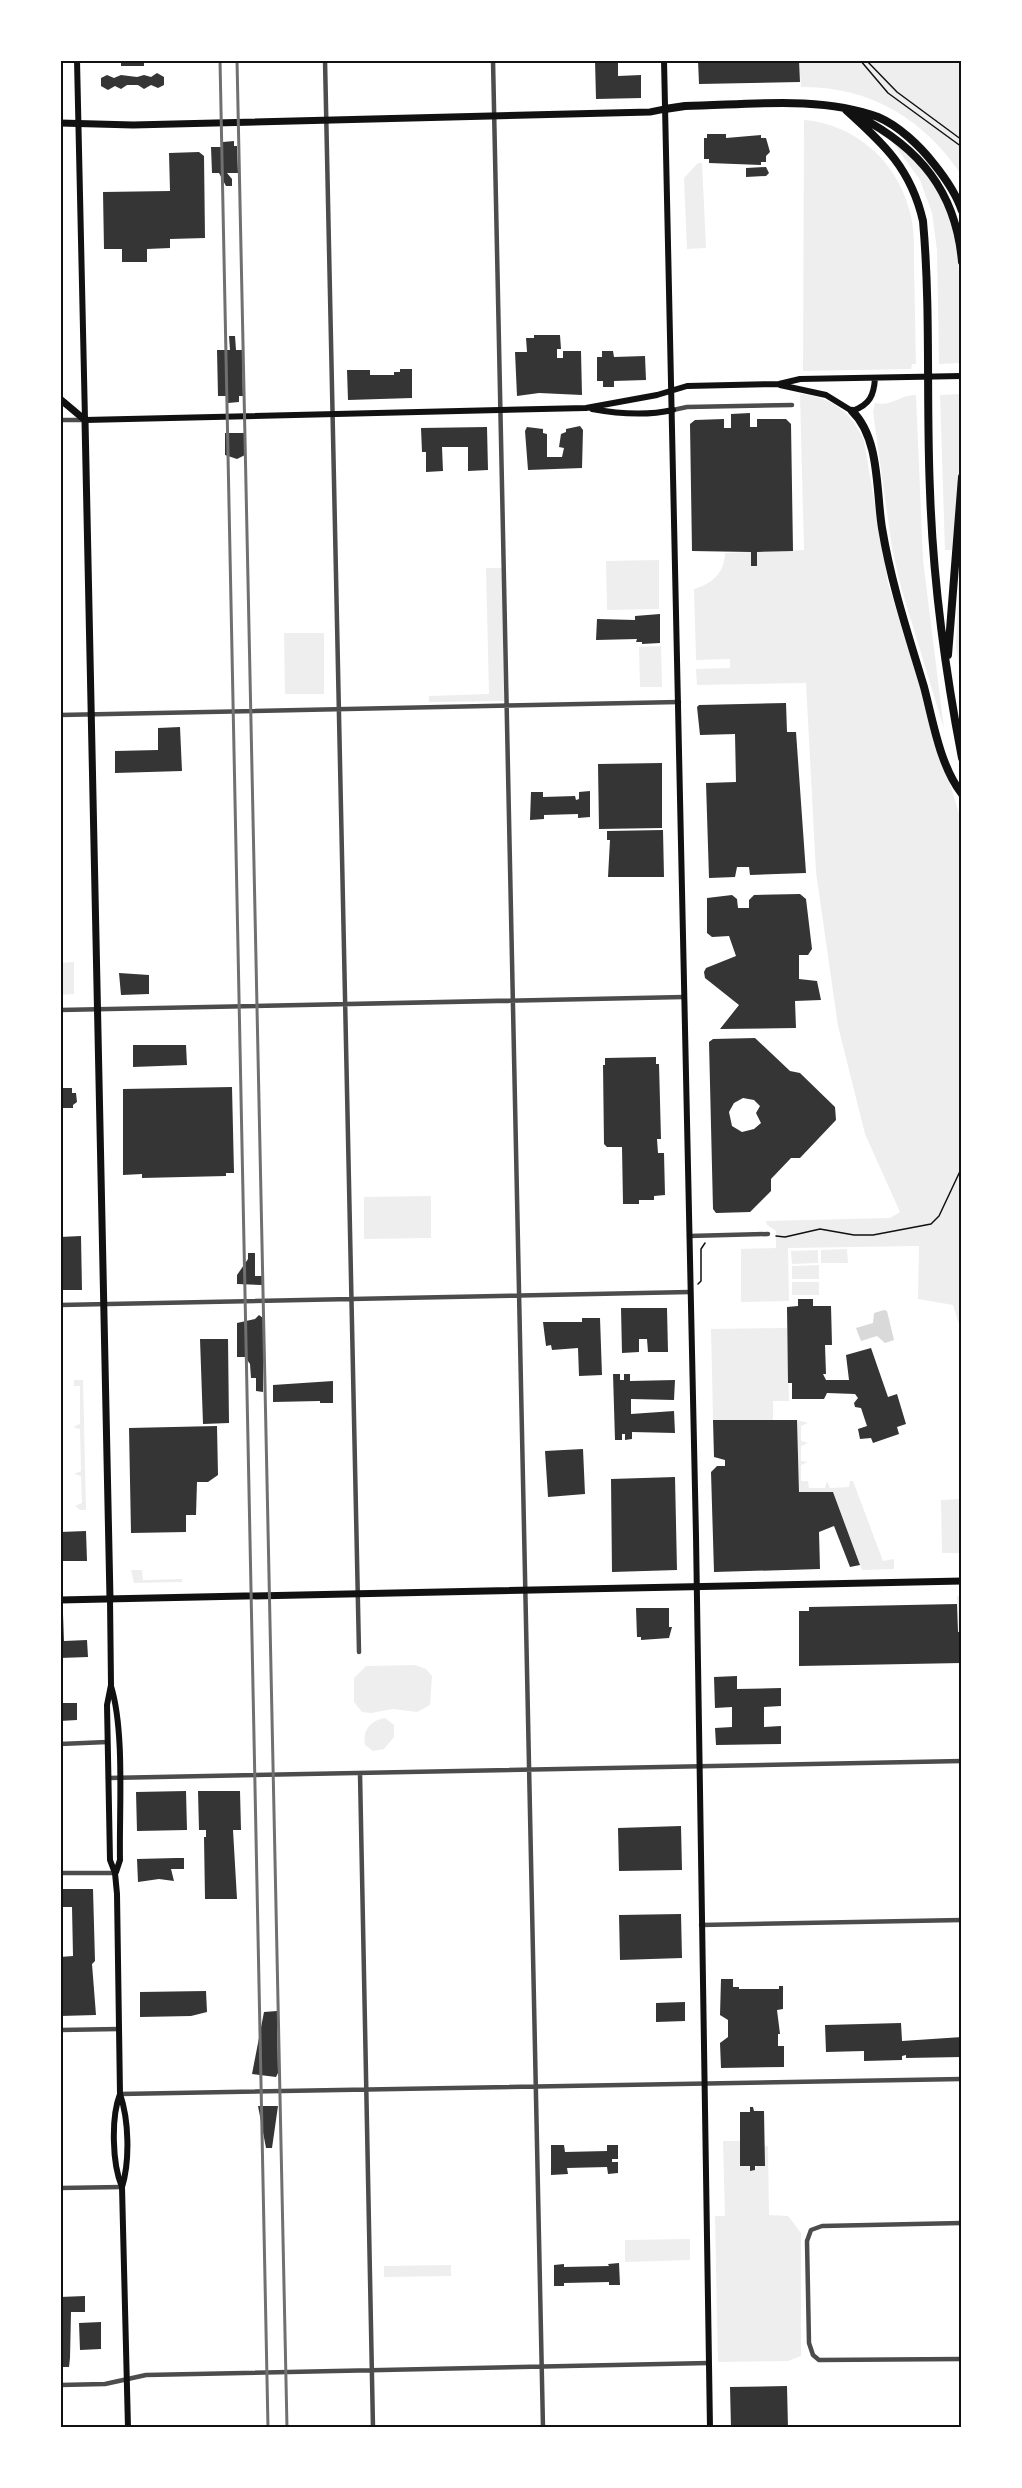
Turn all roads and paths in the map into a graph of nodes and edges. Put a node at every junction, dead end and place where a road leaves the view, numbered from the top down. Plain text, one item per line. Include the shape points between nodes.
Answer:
1 (76, 60) edge
2 (325, 60) edge
3 (493, 60) edge
4 (664, 60) edge
5 (860, 60) edge
6 (866, 60) edge
7 (666, 109) junction
8 (846, 110) junction
9 (494, 116) junction
10 (326, 120) junction
11 (60, 123) edge
12 (78, 123) junction
13 (962, 140) edge
14 (962, 147) edge
15 (962, 211) edge
16 (962, 262) edge
17 (962, 376) edge
18 (875, 378) junction
19 (778, 384) junction
20 (672, 390) junction
21 (60, 399) edge
22 (792, 405) dead end
23 (586, 408) junction
24 (501, 409) junction
25 (673, 410) junction
26 (852, 411) junction
27 (332, 414) junction
28 (60, 420) edge
29 (85, 420) junction
30 (962, 477) edge
31 (947, 673) junction
32 (679, 702) junction
33 (507, 705) junction
34 (338, 709) junction
35 (92, 714) junction
36 (60, 715) edge
37 (962, 758) edge
38 (962, 794) edge
39 (684, 997) junction
40 (514, 1001) junction
41 (345, 1004) junction
42 (97, 1009) junction
43 (60, 1010) edge
44 (962, 1167) edge
45 (768, 1234) joint
46 (689, 1236) junction
47 (710, 1241) dead end
48 (702, 1281) dead end
49 (690, 1292) junction
50 (521, 1295) junction
51 (351, 1299) junction
52 (104, 1304) junction
53 (60, 1305) edge
54 (962, 1581) edge
55 (697, 1586) junction
56 (526, 1590) junction
57 (357, 1594) junction
58 (110, 1599) junction
59 (60, 1600) edge
60 (359, 1652) dead end
61 (111, 1685) junction
62 (107, 1742) junction
63 (60, 1744) edge
64 (962, 1761) edge
65 (698, 1766) junction
66 (530, 1769) junction
67 (360, 1773) junction
68 (108, 1778) junction
69 (118, 1778) junction
70 (60, 1873) edge
71 (115, 1873) junction
72 (962, 1920) edge
73 (701, 1925) junction
74 (119, 2029) junction
75 (60, 2030) edge
76 (962, 2079) edge
77 (704, 2084) junction
78 (535, 2088) junction
79 (366, 2090) junction
80 (120, 2094) junction
81 (122, 2187) junction
82 (60, 2188) edge
83 (962, 2223) edge
84 (962, 2360) edge
85 (709, 2363) junction
86 (541, 2367) junction
87 (372, 2370) junction
88 (127, 2380) junction
89 (60, 2385) edge
90 (128, 2428) edge
91 (373, 2428) edge
92 (543, 2428) edge
93 (710, 2428) edge

1 - 12 main road
2 - 10 street
3 - 9 street
4 - 7 main road
5 - 14 path via 888,93
6 - 13 path via 897,92
7 - 8 highway via 795,104
7 - 9 main road
7 - 20 main road
8 - 15 highway via 878,117 916,144 946,179
8 - 16 highway via 894,136 927,169 949,205
8 - 31 highway via 890,151 918,199 926,247 934,564
9 - 10 main road
9 - 24 street
10 - 12 main road via 101,126
10 - 27 street
11 - 12 main road
12 - 29 main road
17 - 18 main road
18 - 19 main road via 800,379
18 - 26 main road via 870,400
19 - 20 main road via 687,386
19 - 26 main road via 826,395
20 - 23 main road
20 - 25 main road
21 - 29 main road
22 - 25 street
23 - 24 main road
23 - 25 main road via 620,414
24 - 27 main road
24 - 33 street
25 - 32 main road
26 - 38 highway via 862,423 871,448 882,529 904,622 935,728 954,784
27 - 29 main road
27 - 34 street
28 - 29 street
29 - 35 main road
30 - 31 highway
31 - 37 highway
32 - 33 street
32 - 39 main road
33 - 34 street
33 - 40 street
34 - 35 street
34 - 41 street
35 - 36 street
35 - 42 main road
39 - 40 street
39 - 46 main road
40 - 41 street
40 - 50 street
41 - 42 street
41 - 51 street
42 - 43 street
42 - 52 main road
44 - 45 path via 939,1216 931,1224 869,1235 820,1229 783,1237
45 - 46 street
46 - 49 main road
47 - 48 path via 701,1249
49 - 50 street
49 - 55 main road
50 - 51 street
50 - 56 street
51 - 52 street
51 - 57 street
52 - 53 street
52 - 58 main road
54 - 55 main road
55 - 56 main road
55 - 65 main road
56 - 57 main road
56 - 66 street
57 - 58 main road
57 - 60 street
58 - 59 main road
58 - 61 main road
61 - 62 main road
61 - 69 main road via 117,1706
62 - 63 street
62 - 68 main road
64 - 65 street
65 - 66 street
65 - 73 main road
66 - 67 street
66 - 78 street
67 - 69 street
67 - 79 street
68 - 69 street
68 - 71 main road via 110,1860
69 - 71 main road via 120,1860
70 - 71 street
71 - 74 main road
72 - 73 street
73 - 77 main road
74 - 75 street
74 - 80 main road
76 - 77 street
77 - 78 street
77 - 85 main road
78 - 79 street
78 - 86 street
79 - 80 street
79 - 87 street
80 - 81 main road via 125,2107 126,2174
80 - 81 main road via 115,2108 116,2174
81 - 82 street
81 - 88 main road
83 - 84 street via 822,2226 811,2230 807,2241 809,2343 813,2355 826,2362
85 - 86 street
85 - 93 main road
86 - 87 street
86 - 92 street
87 - 88 street via 146,2375
87 - 91 street
88 - 89 street
88 - 90 main road

